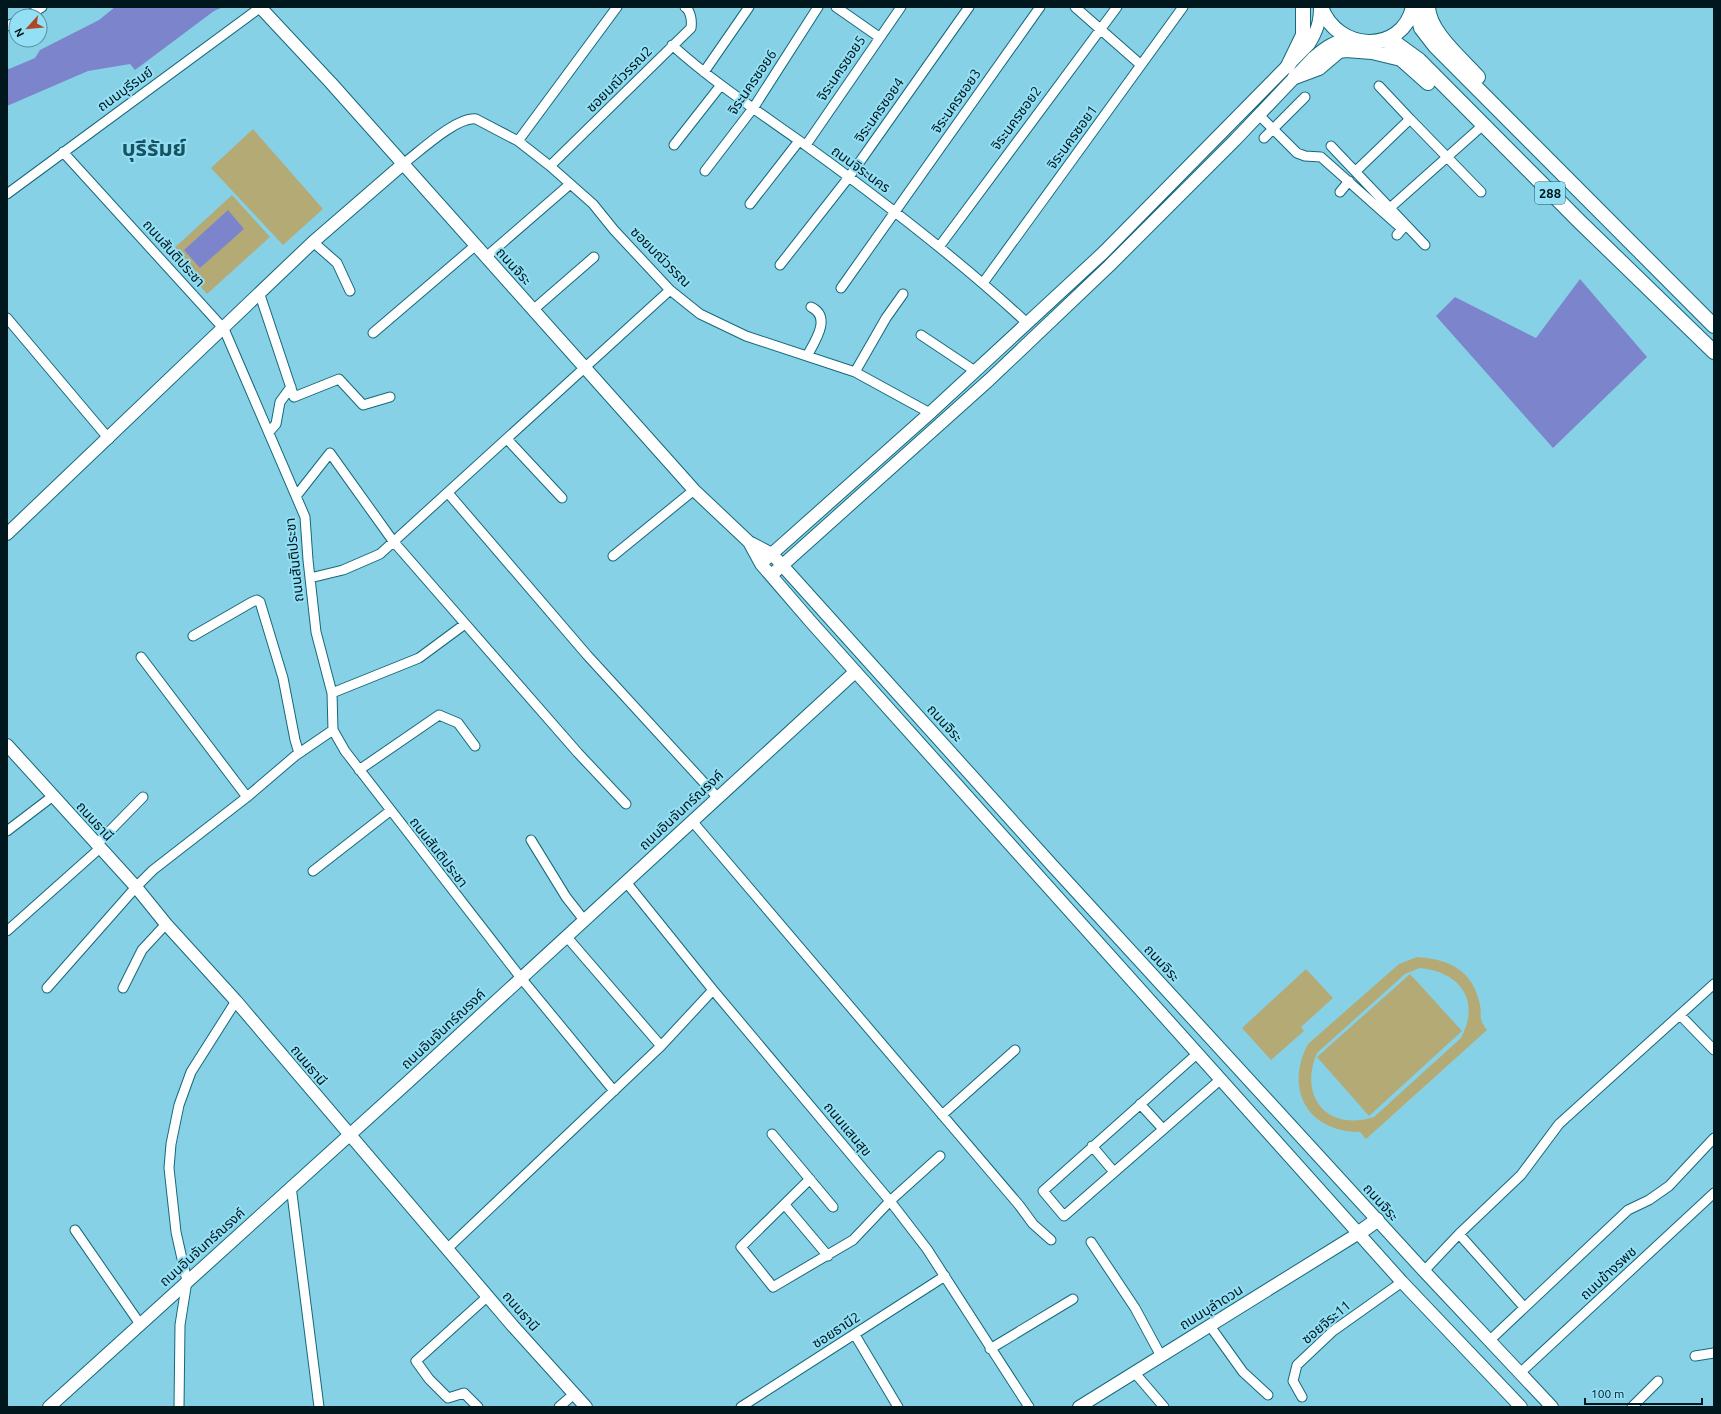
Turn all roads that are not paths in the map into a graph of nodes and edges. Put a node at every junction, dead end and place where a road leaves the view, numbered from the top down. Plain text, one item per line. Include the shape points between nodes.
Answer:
1 (260, 7) edge
2 (617, 7) edge
3 (749, 7) edge
4 (818, 7) edge
5 (836, 7) edge
6 (901, 7) edge
7 (969, 7) edge
8 (1040, 7) edge
9 (1075, 7) edge
10 (1117, 7) edge
11 (1183, 7) edge
12 (1303, 7) edge
13 (1320, 7) edge
14 (1415, 7) edge
15 (1428, 7) edge
16 (687, 8) edge
17 (1100, 29) junction
18 (879, 37) junction
19 (1350, 39) junction
20 (1383, 40) junction
21 (672, 45) junction
22 (1141, 65) junction
23 (1291, 71) junction
24 (704, 72) junction
25 (721, 85) junction
26 (1380, 86) dead end
27 (1305, 98) dead end
28 (754, 107) junction
29 (1259, 115) junction
30 (1410, 119) junction
31 (1481, 125) junction
32 (1273, 129) junction
33 (1517, 129) junction
34 (1264, 138) dead end
35 (518, 141) junction
36 (803, 143) junction
37 (674, 145) dead end
38 (1331, 146) dead end
39 (63, 152) junction
40 (1446, 158) junction
41 (403, 164) junction
42 (550, 166) junction
43 (705, 171) dead end
44 (1356, 171) junction
45 (849, 177) junction
46 (1349, 181) junction
47 (569, 185) junction
48 (1340, 192) dead end
49 (1481, 192) dead end
50 (7, 194) edge
51 (750, 204) dead end
52 (1392, 208) junction
53 (895, 211) junction
54 (1396, 236) dead end
55 (313, 242) junction
56 (476, 245) junction
57 (1425, 245) dead end
58 (939, 247) junction
59 (486, 257) junction
60 (594, 257) dead end
61 (780, 265) dead end
62 (983, 283) junction
63 (841, 288) dead end
64 (670, 290) junction
65 (350, 291) dead end
66 (903, 294) dead end
67 (260, 295) junction
68 (811, 306) dead end
69 (533, 310) junction
70 (7, 318) edge
71 (1027, 323) junction
72 (1714, 326) edge
73 (224, 329) junction
74 (373, 333) dead end
75 (920, 335) dead end
76 (1714, 352) edge
77 (807, 356) junction
78 (585, 368) junction
79 (975, 371) junction
80 (855, 372) junction
81 (291, 387) junction
82 (390, 397) dead end
83 (930, 413) junction
84 (269, 432) junction
85 (507, 438) junction
86 (109, 439) junction
87 (694, 490) junction
88 (448, 493) junction
89 (297, 495) junction
90 (562, 498) dead end
91 (7, 534) edge
92 (393, 541) junction
93 (749, 542) junction
94 (772, 554) junction
95 (613, 556) dead end
96 (761, 564) junction
97 (782, 565) junction
98 (770, 576) junction
99 (310, 578) junction
100 (465, 624) junction
101 (193, 636) dead end
102 (141, 657) dead end
103 (855, 672) junction
104 (332, 693) junction
105 (333, 730) junction
106 (7, 745) edge
107 (475, 746) dead end
108 (299, 753) junction
109 (359, 770) junction
110 (52, 796) junction
111 (143, 797) dead end
112 (247, 797) junction
113 (718, 798) junction
114 (626, 804) dead end
115 (390, 812) junction
116 (692, 821) junction
117 (7, 831) edge
118 (531, 840) dead end
119 (98, 847) junction
120 (1051, 864) junction
121 (313, 871) dead end
122 (1038, 876) junction
123 (1064, 878) junction
124 (626, 882) junction
125 (136, 887) junction
126 (1051, 890) junction
127 (584, 920) junction
128 (166, 924) junction
129 (7, 931) edge
130 (566, 936) junction
131 (521, 978) junction
132 (1714, 984) edge
133 (47, 988) dead end
134 (123, 988) dead end
135 (713, 990) junction
136 (236, 1001) junction
137 (1680, 1015) junction
138 (661, 1046) junction
139 (1014, 1050) dead end
140 (1714, 1050) edge
141 (1198, 1053) junction
142 (1221, 1079) junction
143 (614, 1090) junction
144 (1140, 1104) junction
145 (942, 1115) junction
146 (1163, 1129) junction
147 (349, 1134) junction
148 (772, 1134) dead end
149 (1714, 1138) edge
150 (1092, 1146) junction
151 (940, 1156) dead end
152 (1114, 1172) junction
153 (810, 1179) junction
154 (291, 1186) junction
155 (1714, 1194) edge
156 (890, 1200) junction
157 (785, 1205) junction
158 (834, 1207) dead end
159 (1377, 1220) junction
160 (75, 1230) dead end
161 (1360, 1233) junction
162 (1459, 1234) junction
163 (1051, 1240) dead end
164 (1091, 1242) dead end
165 (448, 1248) junction
166 (828, 1256) junction
167 (1424, 1271) junction
168 (945, 1276) junction
169 (187, 1281) junction
170 (1402, 1282) junction
171 (488, 1296) junction
172 (1073, 1299) dead end
173 (1524, 1307) junction
174 (140, 1324) junction
175 (1210, 1326) junction
176 (854, 1335) junction
177 (1489, 1341) junction
178 (990, 1349) junction
179 (1714, 1353) edge
180 (1160, 1356) junction
181 (1695, 1356) dead end
182 (1134, 1372) junction
183 (1520, 1372) junction
184 (1658, 1381) dead end
185 (574, 1394) junction
186 (1268, 1395) dead end
187 (1302, 1398) dead end
188 (49, 1407) edge
189 (180, 1407) edge
190 (319, 1407) edge
191 (478, 1407) edge
192 (558, 1407) edge
193 (586, 1407) edge
194 (742, 1407) edge
195 (898, 1407) edge
196 (1029, 1407) edge
197 (1078, 1407) edge
198 (1164, 1407) edge
199 (1521, 1407) edge
200 (1552, 1407) edge
201 (1632, 1407) edge

1 - 39 street, ถนนบุรีรมย์
1 - 41 main road, ถนนจิระ
2 - 35 street
3 - 24 street
4 - 28 street, จิระนครซอย6
5 - 18 street
6 - 18 street, จิระนครซอย5
7 - 45 street, จิระนครซอย4
8 - 53 street, จิระนครซอย3
9 - 17 street
10 - 17 street, จิระนครซอย2
11 - 22 street, จิระนครซอย1
12 - 23 main road via 1303,35
13 - 19 main road via 1330,25
13 - 23 main road via 1317,31
14 - 20 main road via 1406,24
14 - 33 main road, 288 via 1421,28 1435,46
15 - 33 main road via 1432,24 1438,33 1490,91
16 - 21 street, ซอยมณีวรรณ2 via 692,21 691,28
17 - 22 street
17 - 58 street, จิระนครซอย2
18 - 36 street, จิระนครซอย5
19 - 20 main road via 1366,42
19 - 23 main road via 1339,40 1329,45
20 - 31 main road, 288 via 1397,44 1419,60
21 - 24 street, ถนนจิระนคร
21 - 42 street, ซอยมณีวรรณ2
22 - 62 street, จิระนครซอย1
23 - 29 main road via 1280,92
23 - 31 main road via 1319,68 1339,51 1346,50 1372,52 1401,60 1463,116
23 - 71 main road via 1271,82 1104,252
24 - 25 street, ถนนจิระนคร
25 - 28 street, ถนนจิระนคร
25 - 37 street
26 - 30 street
27 - 32 street
28 - 36 street, ถนนจิระนคร
28 - 43 street, จิระนครซอย6
29 - 32 street
29 - 97 main road via 1109,266 989,380
30 - 40 street
30 - 44 street
31 - 40 street
31 - 76 main road, 288
32 - 34 street
32 - 46 street via 1297,153 1320,156
33 - 72 main road, 288
35 - 41 street, ซอยมณีวรรณ via 486,123 470,118 459,123
35 - 42 street, ซอยมณีวรรณ
36 - 45 street, ถนนจิระนคร
36 - 51 street, จิระนครซอย5
38 - 44 street
39 - 50 street, ถนนบุรีรมย์
39 - 73 street, ถนนสันติประชา
40 - 49 street
40 - 52 street
41 - 55 main road
41 - 56 main road, ถนนจิระ
42 - 47 street, ซอยมณีวรรณ
44 - 52 street
45 - 53 street, ถนนจิระนคร
45 - 61 street, จิระนครซอย4
46 - 48 street
46 - 54 street via 1402,229
47 - 59 street
47 - 64 street, ซอยมณีวรรณ via 593,204
52 - 57 street
53 - 58 street, ถนนจิระนคร
53 - 63 street, จิระนครซอย3
55 - 65 street via 336,263
55 - 67 main road
56 - 59 main road, ถนนจิระ
56 - 74 street
58 - 62 street, ถนนจิระนคร
59 - 69 main road, ถนนจิระ
60 - 69 street
62 - 71 street, ถนนจิระนคร
64 - 77 street, ซอยมณีวรรณ via 700,314 746,336
64 - 78 street
66 - 80 street
67 - 73 main road
67 - 81 street
68 - 77 street via 820,312 822,317 817,336
69 - 78 main road, ถนนจิระ
70 - 86 street
71 - 79 main road
73 - 84 street, ถนนสันติประชา
73 - 86 main road
75 - 79 street
77 - 80 street, ซอยมณีวรรณ
78 - 85 street
78 - 87 main road, ถนนจิระ
79 - 83 main road
80 - 83 street, ซอยมณีวรรณ
81 - 82 street via 294,397 339,379 363,405
81 - 84 street via 280,402 276,424
83 - 94 main road
84 - 89 street, ถนนสันติประชา
85 - 88 street
85 - 90 street
86 - 91 main road
87 - 93 main road, ถนนจิระ
87 - 95 street
88 - 92 street
88 - 113 street via 587,655
89 - 92 street via 330,453
89 - 99 street, ถนนสันติประชา via 305,517
92 - 99 street via 380,554 343,570
92 - 100 street
93 - 94 main road, ถนนจิระ
93 - 96 main road, ถนนจิระ
94 - 96 main road
94 - 97 main road, ถนนจิระ
96 - 98 main road, ถนนจิระ
97 - 98 main road
97 - 120 main road, ถนนจิระ
98 - 103 main road, ถนนจิระ
99 - 104 street, ถนนสันติประชา via 316,632
100 - 104 street via 419,658
100 - 114 street
101 - 108 street via 252,602 260,602 283,678
102 - 112 street
103 - 113 main road, ถนนอินจันทร์ณรงค์
103 - 122 main road, ถนนจิระ
104 - 105 street, ถนนสันติประชา
105 - 108 street
105 - 109 street, ถนนสันติประชา
106 - 110 main road, ถนนธานี
107 - 109 street via 458,723 439,715
108 - 112 street
109 - 115 street, ถนนสันติประชา
110 - 117 street
110 - 119 main road, ถนนธานี
111 - 119 street
112 - 125 street via 153,870
113 - 116 main road, ถนนอินจันทร์ณรงค์
115 - 121 street
115 - 131 street, ถนนสันติประชา
116 - 124 main road, ถนนอินจันทร์ณรงค์
116 - 145 street
118 - 127 street via 566,897
119 - 125 main road, ถนนธานี
119 - 129 street
120 - 122 main road via 1053,868 1050,876
120 - 123 main road, ถนนจิระ
122 - 126 main road, ถนนจิระ
123 - 126 main road via 1058,876 1053,879 1050,883
123 - 159 main road, ถนนจิระ
124 - 127 main road, ถนนอินจันทร์ณรงค์
124 - 135 street, ถนนแสนสุข
125 - 128 main road, ถนนธานี
125 - 133 street
126 - 141 main road, ถนนจิระ
127 - 130 main road, ถนนอินจันทร์ณรงค์
128 - 134 street via 142,950
128 - 136 main road, ถนนธานี
130 - 131 main road, ถนนอินจันทร์ณรงค์
130 - 138 street
131 - 143 street, ถนนสันติประชา
131 - 147 main road, ถนนอินจันทร์ณรงค์
132 - 137 street
135 - 138 street
135 - 156 street, ถนนแสนสุข
136 - 147 main road, ถนนธานี
136 - 169 street via 191,1072 173,1131 169,1168 176,1232
137 - 140 street
137 - 162 street via 1559,1124 1521,1175
138 - 143 street
139 - 145 street
141 - 142 main road, ถนนจิระ
141 - 144 street
142 - 146 street
142 - 161 main road, ถนนจิระ
143 - 165 street
144 - 146 street
144 - 150 street
145 - 163 street via 1020,1205 1033,1224
146 - 152 street
147 - 154 main road, ถนนอินจันทร์ณรงค์
147 - 165 main road, ถนนธานี
148 - 153 street
149 - 173 street via 1669,1186 1628,1210
150 - 152 street
150 - 152 street via 1044,1191 1064,1216
151 - 156 street
153 - 157 street
153 - 158 street
154 - 169 main road, ถนนอินจันทร์ณรงค์
154 - 190 street
155 - 183 street, ถนนข้างรพช
156 - 166 street via 853,1240
156 - 168 street, ถนนแสนสุข
157 - 166 street
157 - 166 street via 741,1247 773,1287
159 - 161 main road
159 - 167 main road, ถนนจิระ
160 - 174 street
161 - 170 main road, ถนนจิระ
161 - 175 main road, ถนนบุลำดวน
162 - 167 street
162 - 173 street
164 - 180 street via 1135,1308
165 - 171 main road, ถนนธานี
167 - 177 main road, ถนนจิระ
168 - 176 street, ซอยธานี2
168 - 178 street, ถนนแสนสุข
169 - 174 main road, ถนนอินจันทร์ณรงค์
169 - 189 street via 180,1325
170 - 187 street, ซอยจิระ11 via 1333,1331 1297,1365 1293,1381
170 - 199 main road, ถนนจิระ
171 - 185 main road, ถนนธานี
171 - 191 street via 416,1361 448,1398 464,1392
172 - 178 street
173 - 177 street
174 - 188 main road, ถนนอินจันทร์ณรงค์
175 - 180 main road, ถนนบุลำดวน
175 - 186 street via 1243,1372
176 - 194 street, ซอยธานี2
176 - 195 street
177 - 183 main road, ถนนจิระ
178 - 196 street, ถนนแสนสุข
179 - 181 street
180 - 182 main road, ถนนบุลำดวน
182 - 197 main road, ถนนบุลำดวน
182 - 198 street
183 - 200 main road, ถนนจิระ
184 - 201 street
185 - 192 street
185 - 193 main road, ถนนธานี

